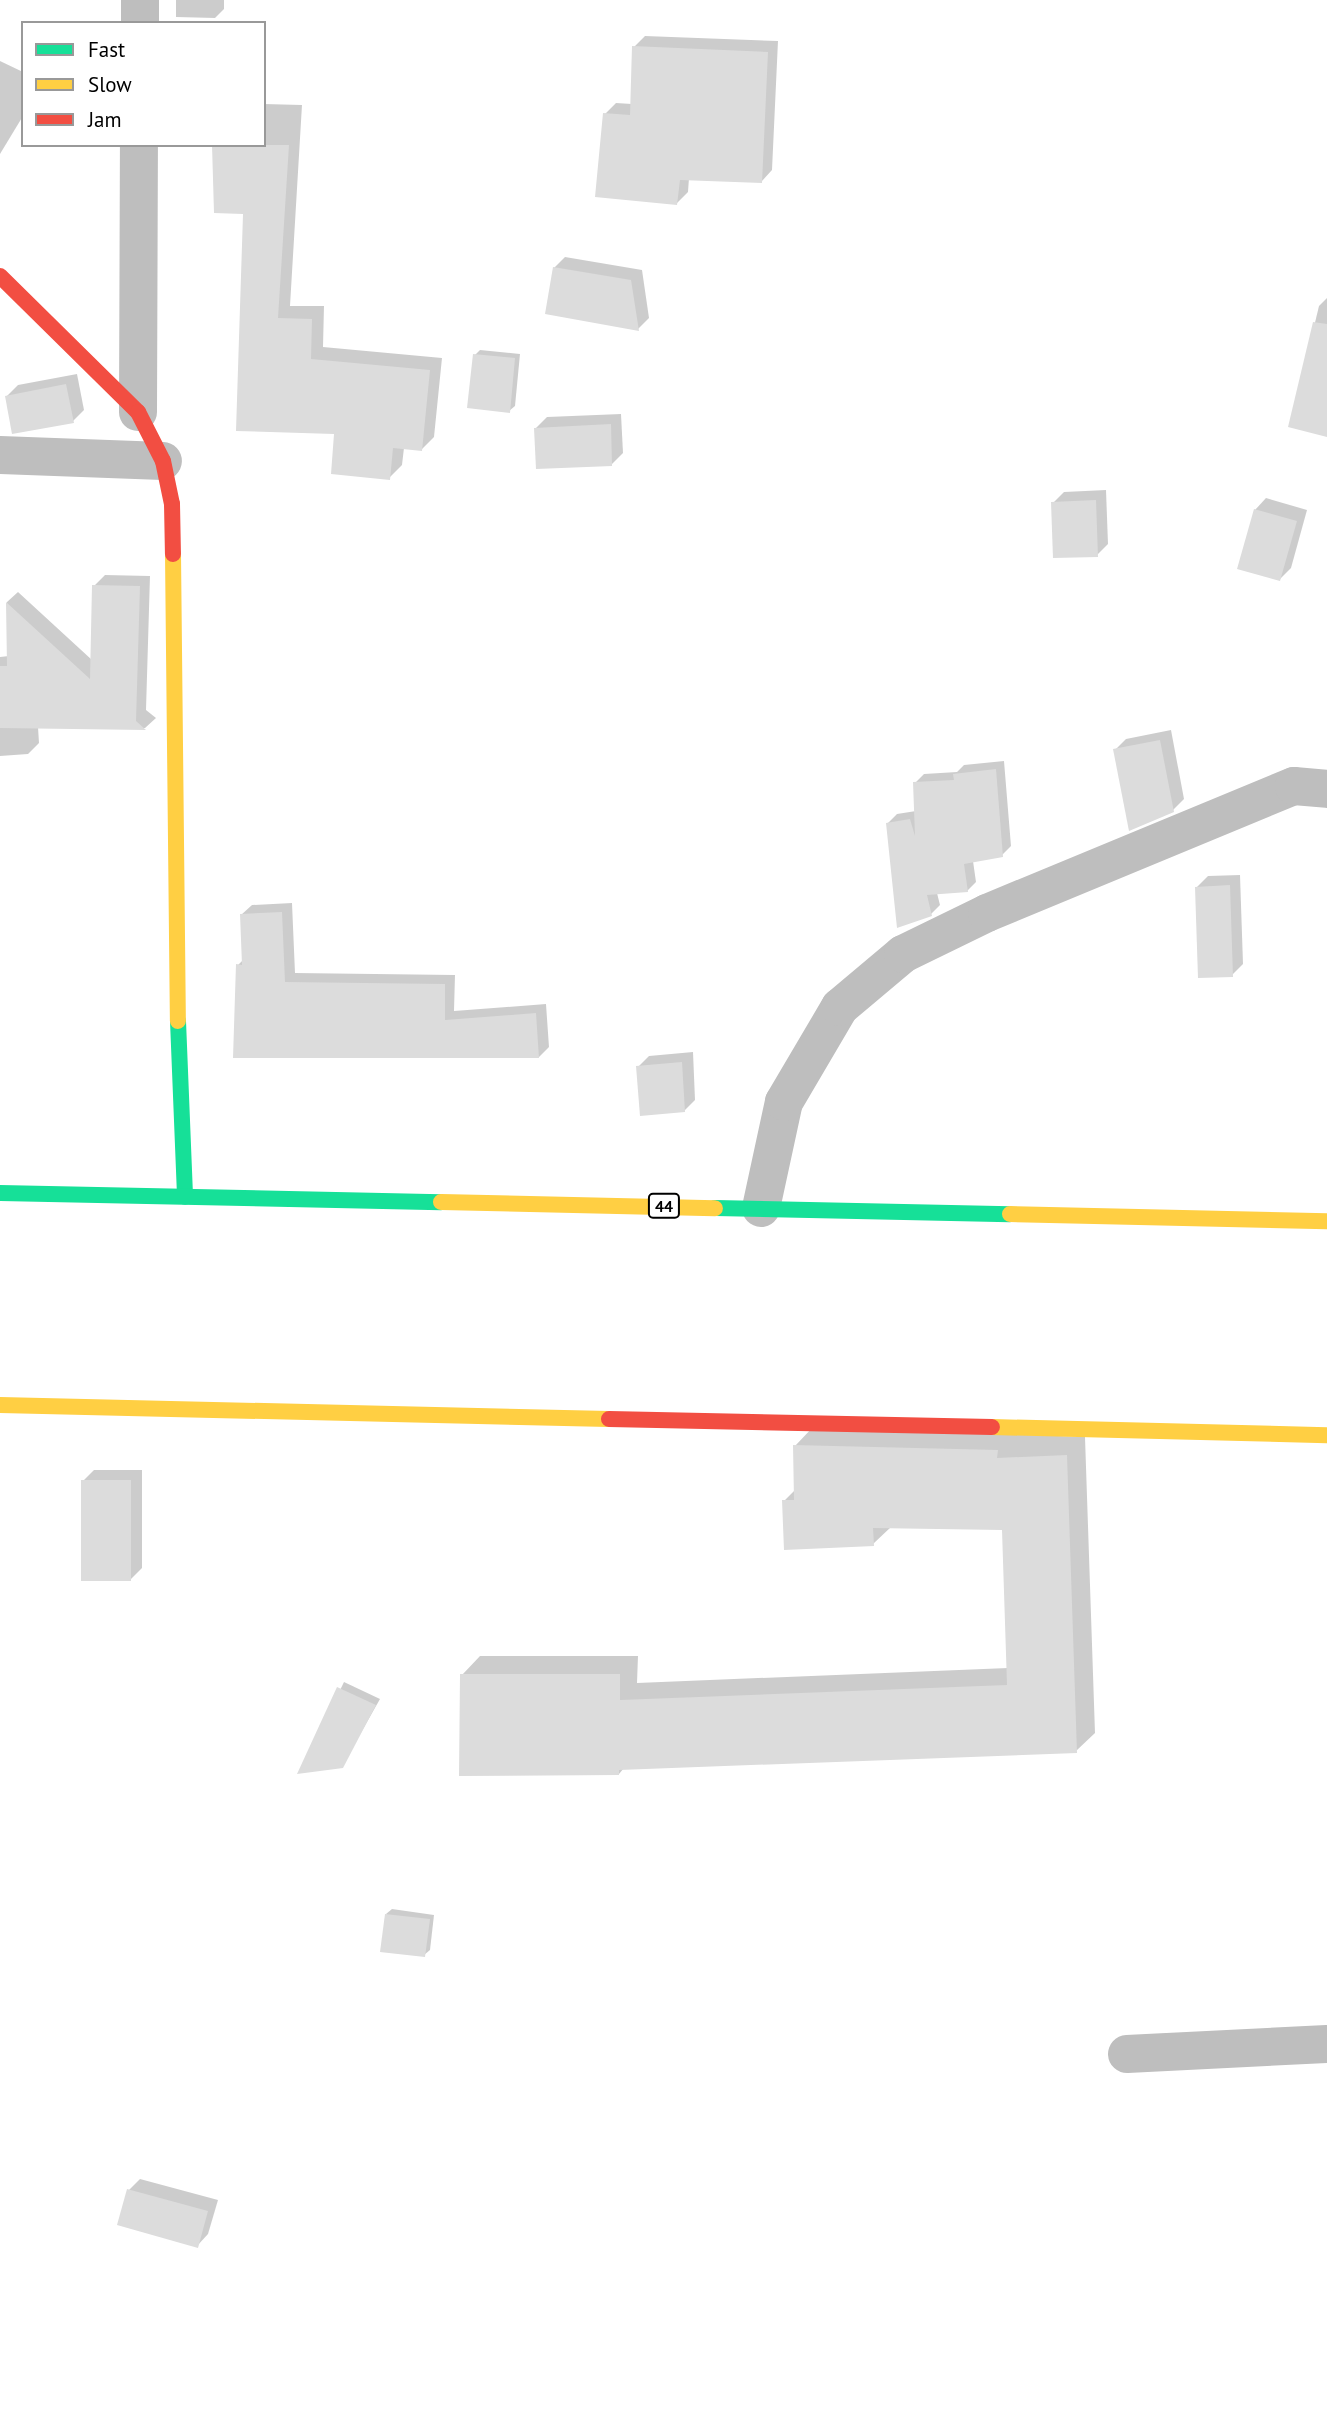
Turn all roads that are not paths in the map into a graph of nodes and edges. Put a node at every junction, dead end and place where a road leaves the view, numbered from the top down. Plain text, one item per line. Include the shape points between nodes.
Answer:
1 (140, 0) edge
2 (140, 21) edge
3 (139, 147) edge
4 (0, 276) edge
5 (138, 412) junction
6 (0, 455) edge
7 (163, 461) junction
8 (1327, 789) edge
9 (0, 1193) edge
10 (185, 1197) junction
11 (761, 1208) junction
12 (1327, 1221) edge
13 (0, 1405) edge
14 (1327, 1435) edge
15 (1327, 2044) edge
16 (1127, 2054) dead end

1 - 2 street
3 - 5 street
4 - 5 street
5 - 7 street
6 - 7 street
7 - 10 street via 172,503 178,1042
8 - 11 street via 1294,786 987,913 903,954 840,1007 784,1102
9 - 10 street, 44
10 - 11 street, 44
11 - 12 street, 44
13 - 14 street
15 - 16 street

